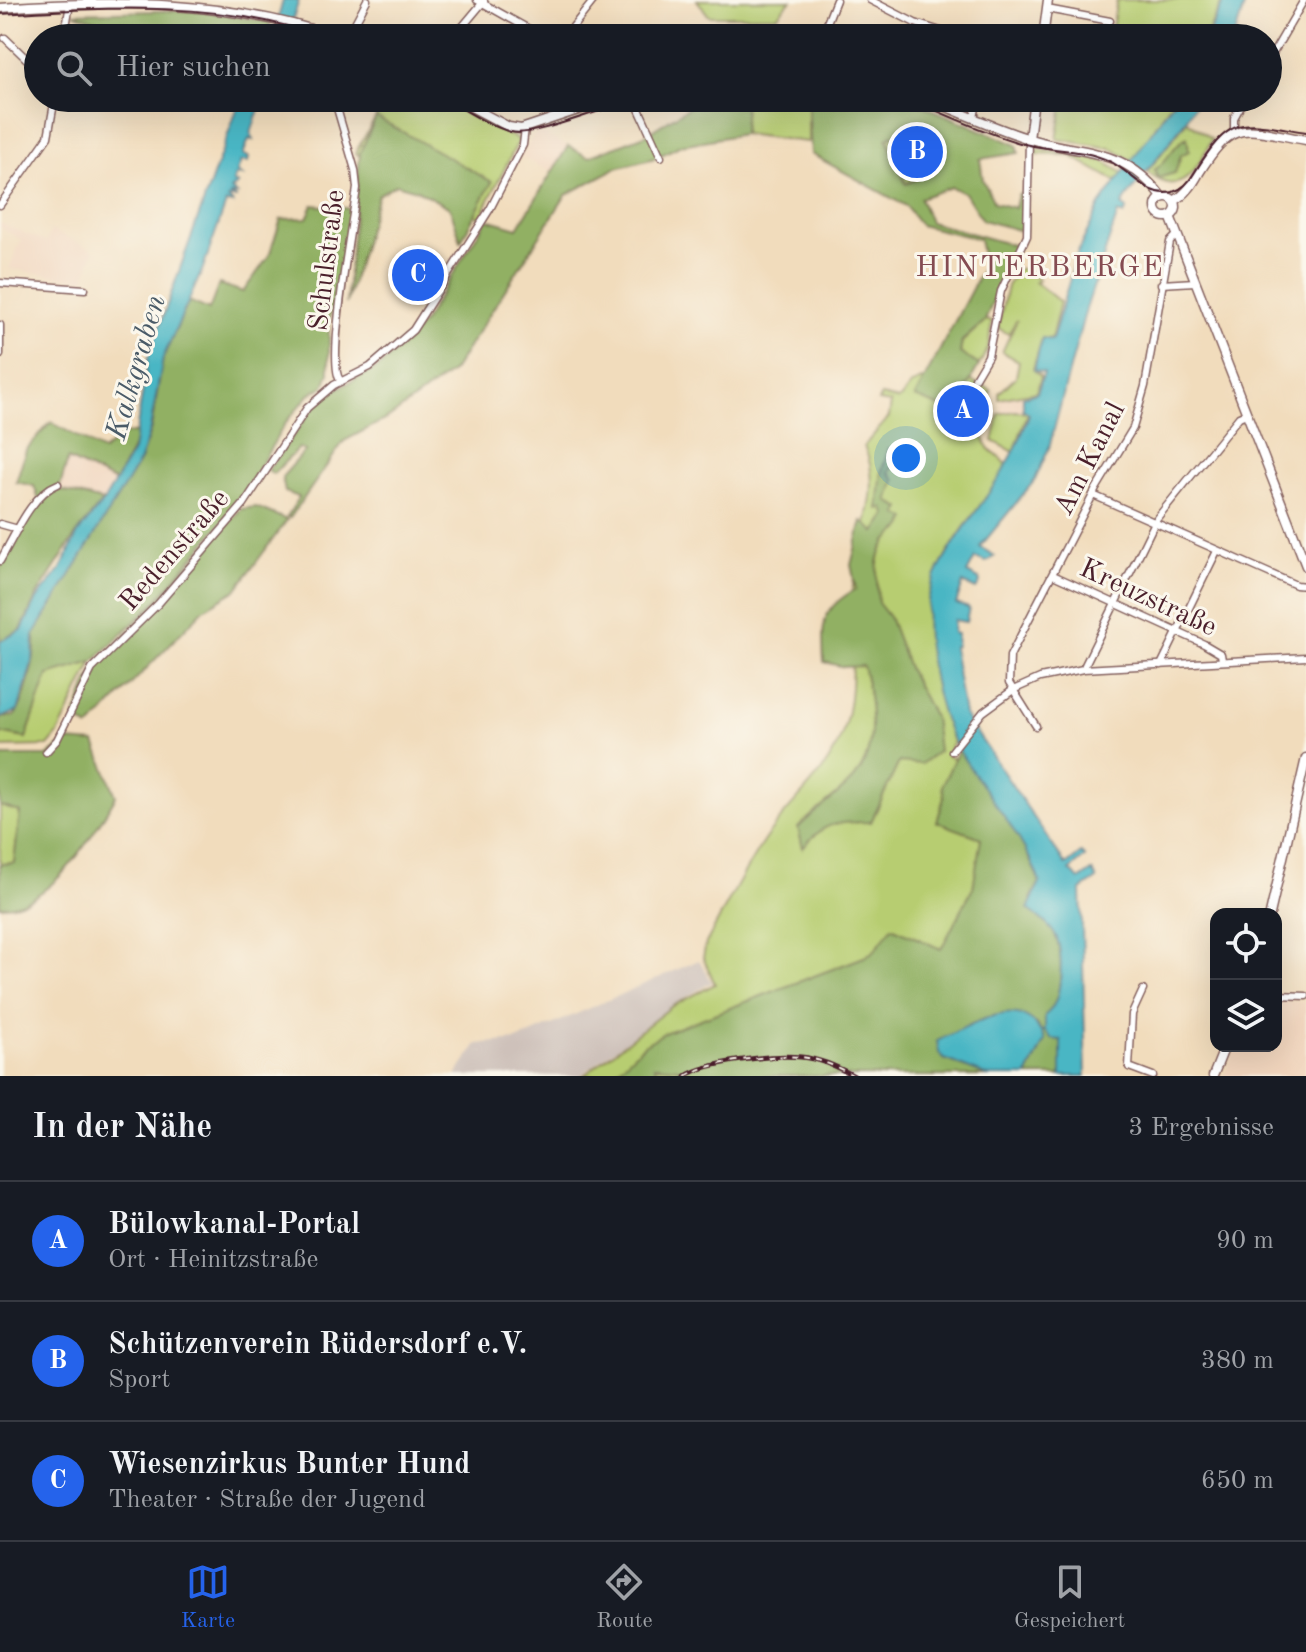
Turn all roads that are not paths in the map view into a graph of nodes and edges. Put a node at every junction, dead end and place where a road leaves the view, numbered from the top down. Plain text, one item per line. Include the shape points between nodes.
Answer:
1 (367, 0) edge
2 (594, 0) edge
3 (836, 0) edge
4 (870, 0) edge
5 (1304, 0) edge
6 (481, 1) edge
7 (70, 2) edge
8 (1048, 4) edge
9 (0, 8) edge
10 (1110, 21) dead end
11 (66, 24) edge
12 (300, 24) edge
13 (354, 24) edge
14 (464, 24) edge
15 (521, 24) edge
16 (575, 24) edge
17 (827, 24) edge
18 (918, 24) edge
19 (1045, 24) edge
20 (5, 38) dead end
21 (1282, 38) edge
22 (24, 56) edge
23 (52, 112) edge
24 (338, 112) edge
25 (481, 112) edge
26 (572, 112) edge
27 (640, 112) edge
28 (959, 112) edge
29 (975, 112) edge
30 (1032, 112) edge
31 (1238, 112) edge
32 (974, 118) junction
33 (525, 128) junction
34 (1234, 132) junction
35 (1029, 139) junction
36 (1306, 140) edge
37 (661, 157) dead end
38 (1162, 197) junction
39 (1174, 201) junction
40 (0, 205) edge
41 (1170, 216) junction
42 (1177, 235) junction
43 (1195, 282) junction
44 (0, 283) edge
45 (1161, 284) junction
46 (85, 289) dead end
47 (0, 325) edge
48 (0, 355) edge
49 (975, 378) dead end
50 (340, 380) junction
51 (1246, 414) junction
52 (58, 484) dead end
53 (1093, 495) junction
54 (0, 524) edge
55 (1155, 524) junction
56 (18, 529) junction
57 (1217, 551) junction
58 (0, 561) edge
59 (1306, 566) edge
60 (1053, 575) junction
61 (1306, 586) edge
62 (1115, 605) junction
63 (1175, 633) junction
64 (1306, 657) edge
65 (1222, 660) junction
66 (1161, 665) junction
67 (1083, 669) junction
68 (1013, 690) junction
69 (1036, 726) dead end
70 (952, 751) dead end
71 (46, 752) dead end
72 (1306, 758) edge
73 (1271, 908) edge
74 (1143, 990) dead end
75 (1282, 995) edge
76 (1306, 996) edge
77 (1223, 1052) edge
78 (1153, 1076) edge
79 (1213, 1076) edge

1 - 13 street
2 - 16 street
3 - 17 street
4 - 18 street
5 - 21 street
6 - 14 street
6 - 15 street
7 - 9 main road
7 - 11 street
7 - 12 main road via 249,6
8 - 10 street
8 - 19 main road
20 - 22 street
23 - 40 street via 48,137
24 - 50 street, Schulstraße via 357,188 339,308
25 - 33 main road via 509,127
26 - 33 main road
27 - 37 street
28 - 32 main road
29 - 32 street
30 - 35 main road
31 - 34 street
32 - 35 main road
33 - 50 street, Redenstraße via 523,145 490,209 429,308 396,348 364,371
34 - 36 main road
34 - 39 main road via 1219,141
35 - 38 main road via 1105,153
35 - 49 street via 1027,236 1001,291 988,356
38 - 39 main road
38 - 41 main road via 1156,211
39 - 41 main road
41 - 42 main road
42 - 43 main road
42 - 45 street, Am Kanal via 1170,242
43 - 45 street
43 - 51 main road
44 - 46 street
45 - 53 street, Am Kanal via 1136,420
47 - 48 street
50 - 71 street, Redenstraße via 307,408 244,504 182,577 92,669
51 - 55 street
51 - 59 main road
52 - 56 street via 48,488
53 - 55 street
53 - 60 street, Am Kanal
54 - 56 street
55 - 57 street
55 - 62 street
56 - 58 street
57 - 61 street
57 - 63 street
60 - 62 street, Kreuzstraße
60 - 68 street, Am Kanal via 1010,656 1007,669
62 - 63 street, Kreuzstraße
62 - 67 street
63 - 65 street, Kreuzstraße via 1213,649
63 - 66 street
64 - 65 street
65 - 66 street
66 - 67 street
67 - 68 street
68 - 69 street
68 - 70 street via 974,721
72 - 73 main road
74 - 78 street via 1132,1014 1129,1067
75 - 76 street
77 - 79 main road

